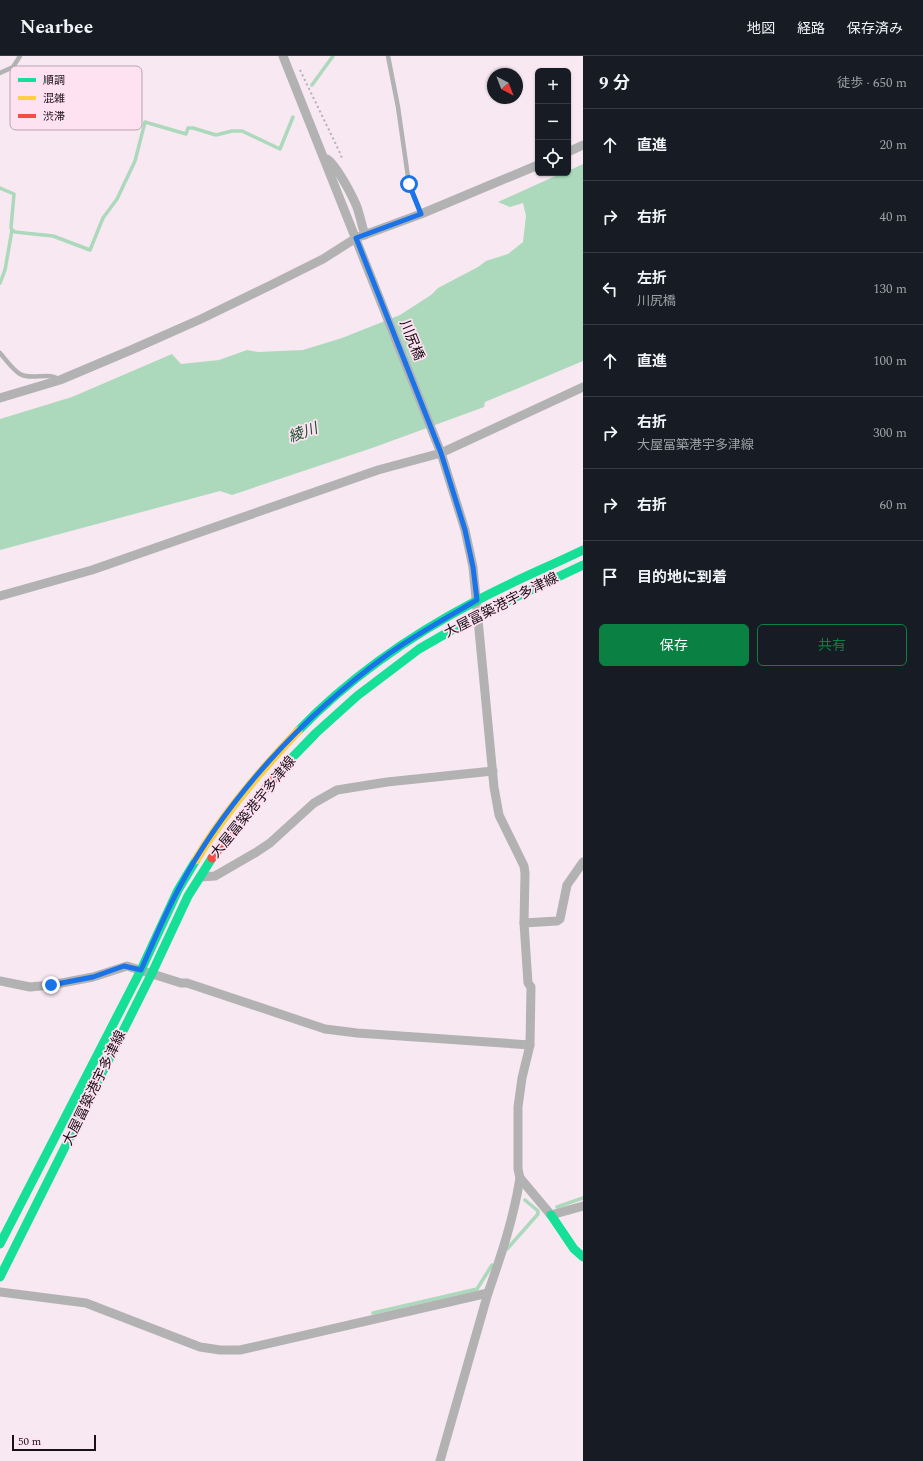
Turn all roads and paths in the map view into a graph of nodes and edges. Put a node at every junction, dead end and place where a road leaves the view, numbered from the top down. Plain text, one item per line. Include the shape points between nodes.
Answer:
1 (20, 56) edge
2 (283, 56) edge
3 (388, 56) edge
4 (14, 66) edge
5 (10, 68) edge
6 (300, 69) dead end
7 (0, 73) edge
8 (583, 145) edge
9 (571, 151) edge
10 (342, 162) dead end
11 (535, 166) edge
12 (421, 214) junction
13 (360, 240) junction
14 (0, 354) edge
15 (60, 380) junction
16 (583, 387) edge
17 (0, 398) edge
18 (439, 448) junction
19 (583, 550) edge
20 (583, 565) edge
21 (0, 596) edge
22 (477, 600) junction
23 (478, 614) junction
24 (493, 771) junction
25 (583, 862) edge
26 (200, 877) junction
27 (524, 923) junction
28 (141, 970) junction
29 (152, 973) junction
30 (0, 981) edge
31 (530, 1045) junction
32 (520, 1178) junction
33 (583, 1206) edge
34 (551, 1215) junction
35 (0, 1244) edge
36 (583, 1257) edge
37 (0, 1277) edge
38 (0, 1292) edge
39 (488, 1293) junction
40 (440, 1461) edge

1 - 4 lane
2 - 13 street, 川尻橋 via 323,157
3 - 12 lane via 409,184
5 - 7 lane
6 - 10 path
8 - 9 street
11 - 12 street
12 - 13 street
13 - 15 street via 187,325
13 - 18 street, 川尻橋
14 - 15 lane via 20,374 56,377
15 - 17 street
16 - 18 street
18 - 21 street via 92,570
18 - 22 street, 川尻橋 via 465,530
19 - 22 main road, 大屋冨築港宇多津線
20 - 23 main road, 大屋冨築港宇多津線
22 - 23 street, 川尻橋
22 - 28 main road, 大屋冨築港宇多津線 via 405,643 345,687 269,762 205,845 178,890
23 - 24 street, 川尻橋
23 - 26 main road, 大屋冨築港宇多津線 via 419,649 357,696 316,733 278,772 216,852
24 - 26 street via 337,790 314,803 270,843 255,853 216,876
24 - 27 street, 川尻橋 via 499,815 524,866
25 - 27 street via 567,885 560,919
26 - 29 main road, 大屋冨築港宇多津線 via 188,896
27 - 31 street, 川尻橋 via 528,983 531,987
28 - 29 street
28 - 30 street via 124,966 93,977 44,986 30,987
28 - 35 main road, 大屋冨築港宇多津線
29 - 31 street via 326,1029
29 - 37 main road, 大屋冨築港宇多津線
31 - 32 street, 川尻橋 via 518,1107
32 - 34 street
32 - 39 street, 川尻橋 via 517,1197
33 - 34 street
34 - 36 main road via 574,1249
38 - 39 street via 86,1303 200,1347 220,1350 240,1350
39 - 40 street, 川尻橋

